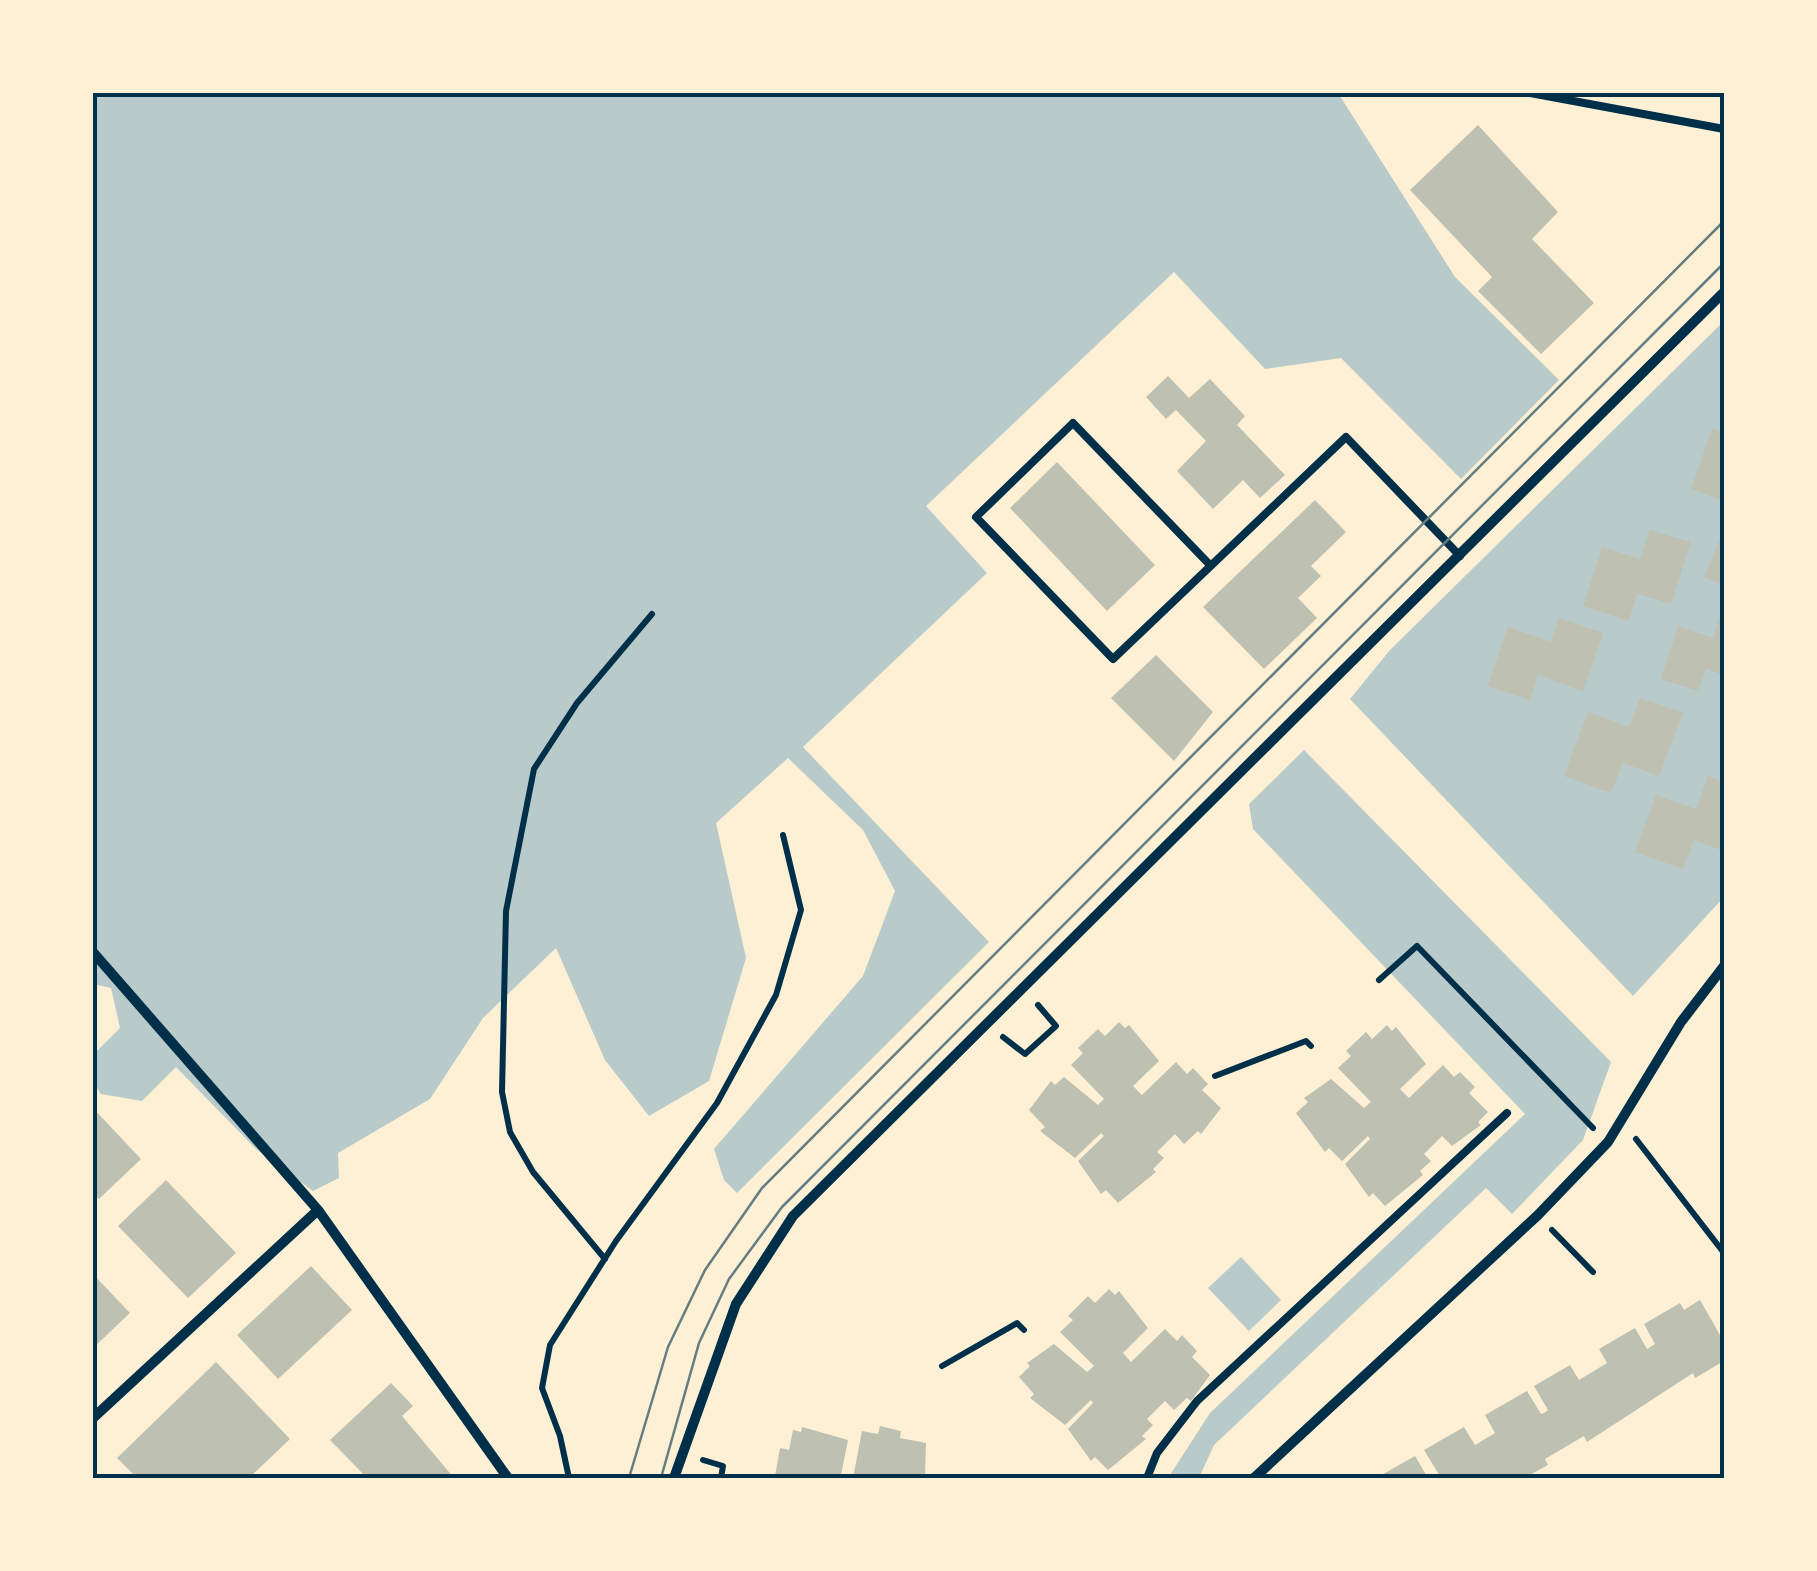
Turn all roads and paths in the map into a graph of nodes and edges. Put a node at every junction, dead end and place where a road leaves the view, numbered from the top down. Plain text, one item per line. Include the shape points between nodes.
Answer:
1 (1525, 92) edge
2 (1724, 129) edge
3 (1724, 292) edge
4 (1460, 556) junction
5 (1210, 565) junction
6 (652, 614) dead end
7 (782, 834) dead end
8 (92, 951) edge
9 (1724, 966) edge
10 (1380, 980) dead end
11 (1022, 988) junction
12 (986, 1024) junction
13 (1311, 1046) dead end
14 (1215, 1076) dead end
15 (1507, 1112) dead end
16 (1633, 1135) dead end
17 (1608, 1142) junction
18 (318, 1210) junction
19 (1538, 1215) junction
20 (1724, 1253) edge
21 (604, 1259) junction
22 (1593, 1272) dead end
23 (1024, 1330) dead end
24 (942, 1366) dead end
25 (92, 1419) edge
26 (508, 1478) edge
27 (569, 1478) edge
28 (674, 1478) edge
29 (1146, 1478) edge
30 (1254, 1478) edge

1 - 2 lane
3 - 4 street
4 - 5 lane via 1346,437
4 - 11 street
5 - 5 lane via 1113,659 976,517 1073,423
6 - 21 path via 577,703 534,769 506,911 502,1092 510,1132 533,1172
7 - 21 path via 801,910 776,996 717,1102
8 - 18 street
9 - 17 street via 1681,1022
10 - 17 path via 1417,946
11 - 12 street
11 - 12 path via 1056,1026 1025,1054
12 - 28 street via 794,1216 736,1304
13 - 14 path via 1306,1041
15 - 29 lane via 1197,1400
16 - 20 path
17 - 19 street
18 - 25 street
18 - 26 street
19 - 22 path
19 - 30 street
21 - 27 path via 550,1345 542,1388
23 - 24 path via 1017,1323

